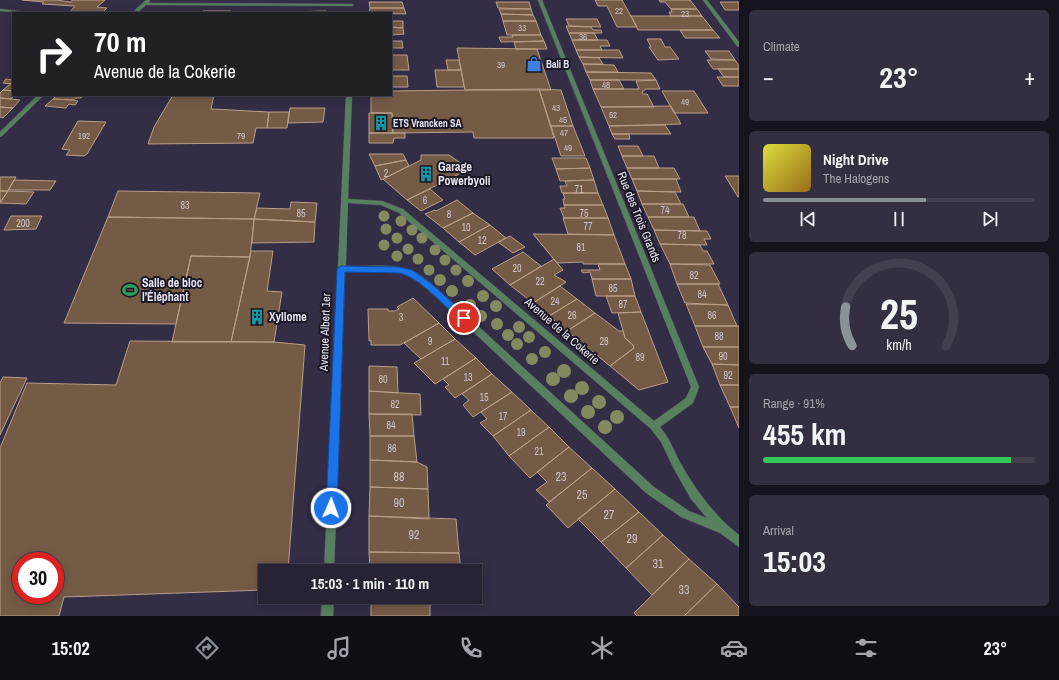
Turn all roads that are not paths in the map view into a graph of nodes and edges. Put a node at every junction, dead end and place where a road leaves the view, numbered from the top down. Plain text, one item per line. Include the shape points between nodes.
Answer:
1 (540, 0) edge
2 (705, 0) edge
3 (147, 2) edge
4 (352, 2) edge
5 (0, 10) edge
6 (19, 12) edge
7 (135, 12) edge
8 (739, 45) edge
9 (39, 96) edge
10 (349, 96) edge
11 (0, 135) edge
12 (345, 201) junction
13 (341, 269) junction
14 (654, 426) junction
15 (724, 530) junction
16 (739, 542) edge
17 (329, 564) edge
18 (328, 604) edge
19 (327, 616) edge

1 - 14 street, Rue des Trois Grands via 695,387 690,400
2 - 8 street
3 - 4 street
3 - 7 street
5 - 6 street
9 - 11 street
10 - 12 street, Avenue Albert 1er
12 - 13 street, Avenue Albert 1er
12 - 14 street, Avenue de la Cokerie via 382,203 401,211
13 - 15 street, Avenue de la Cokerie via 409,272 429,286 650,490 685,514
13 - 17 street, Avenue Albert 1er
14 - 15 street, Avenue de la Cokerie via 665,439 694,496
15 - 16 street, Avenue de la Cokerie
18 - 19 street

